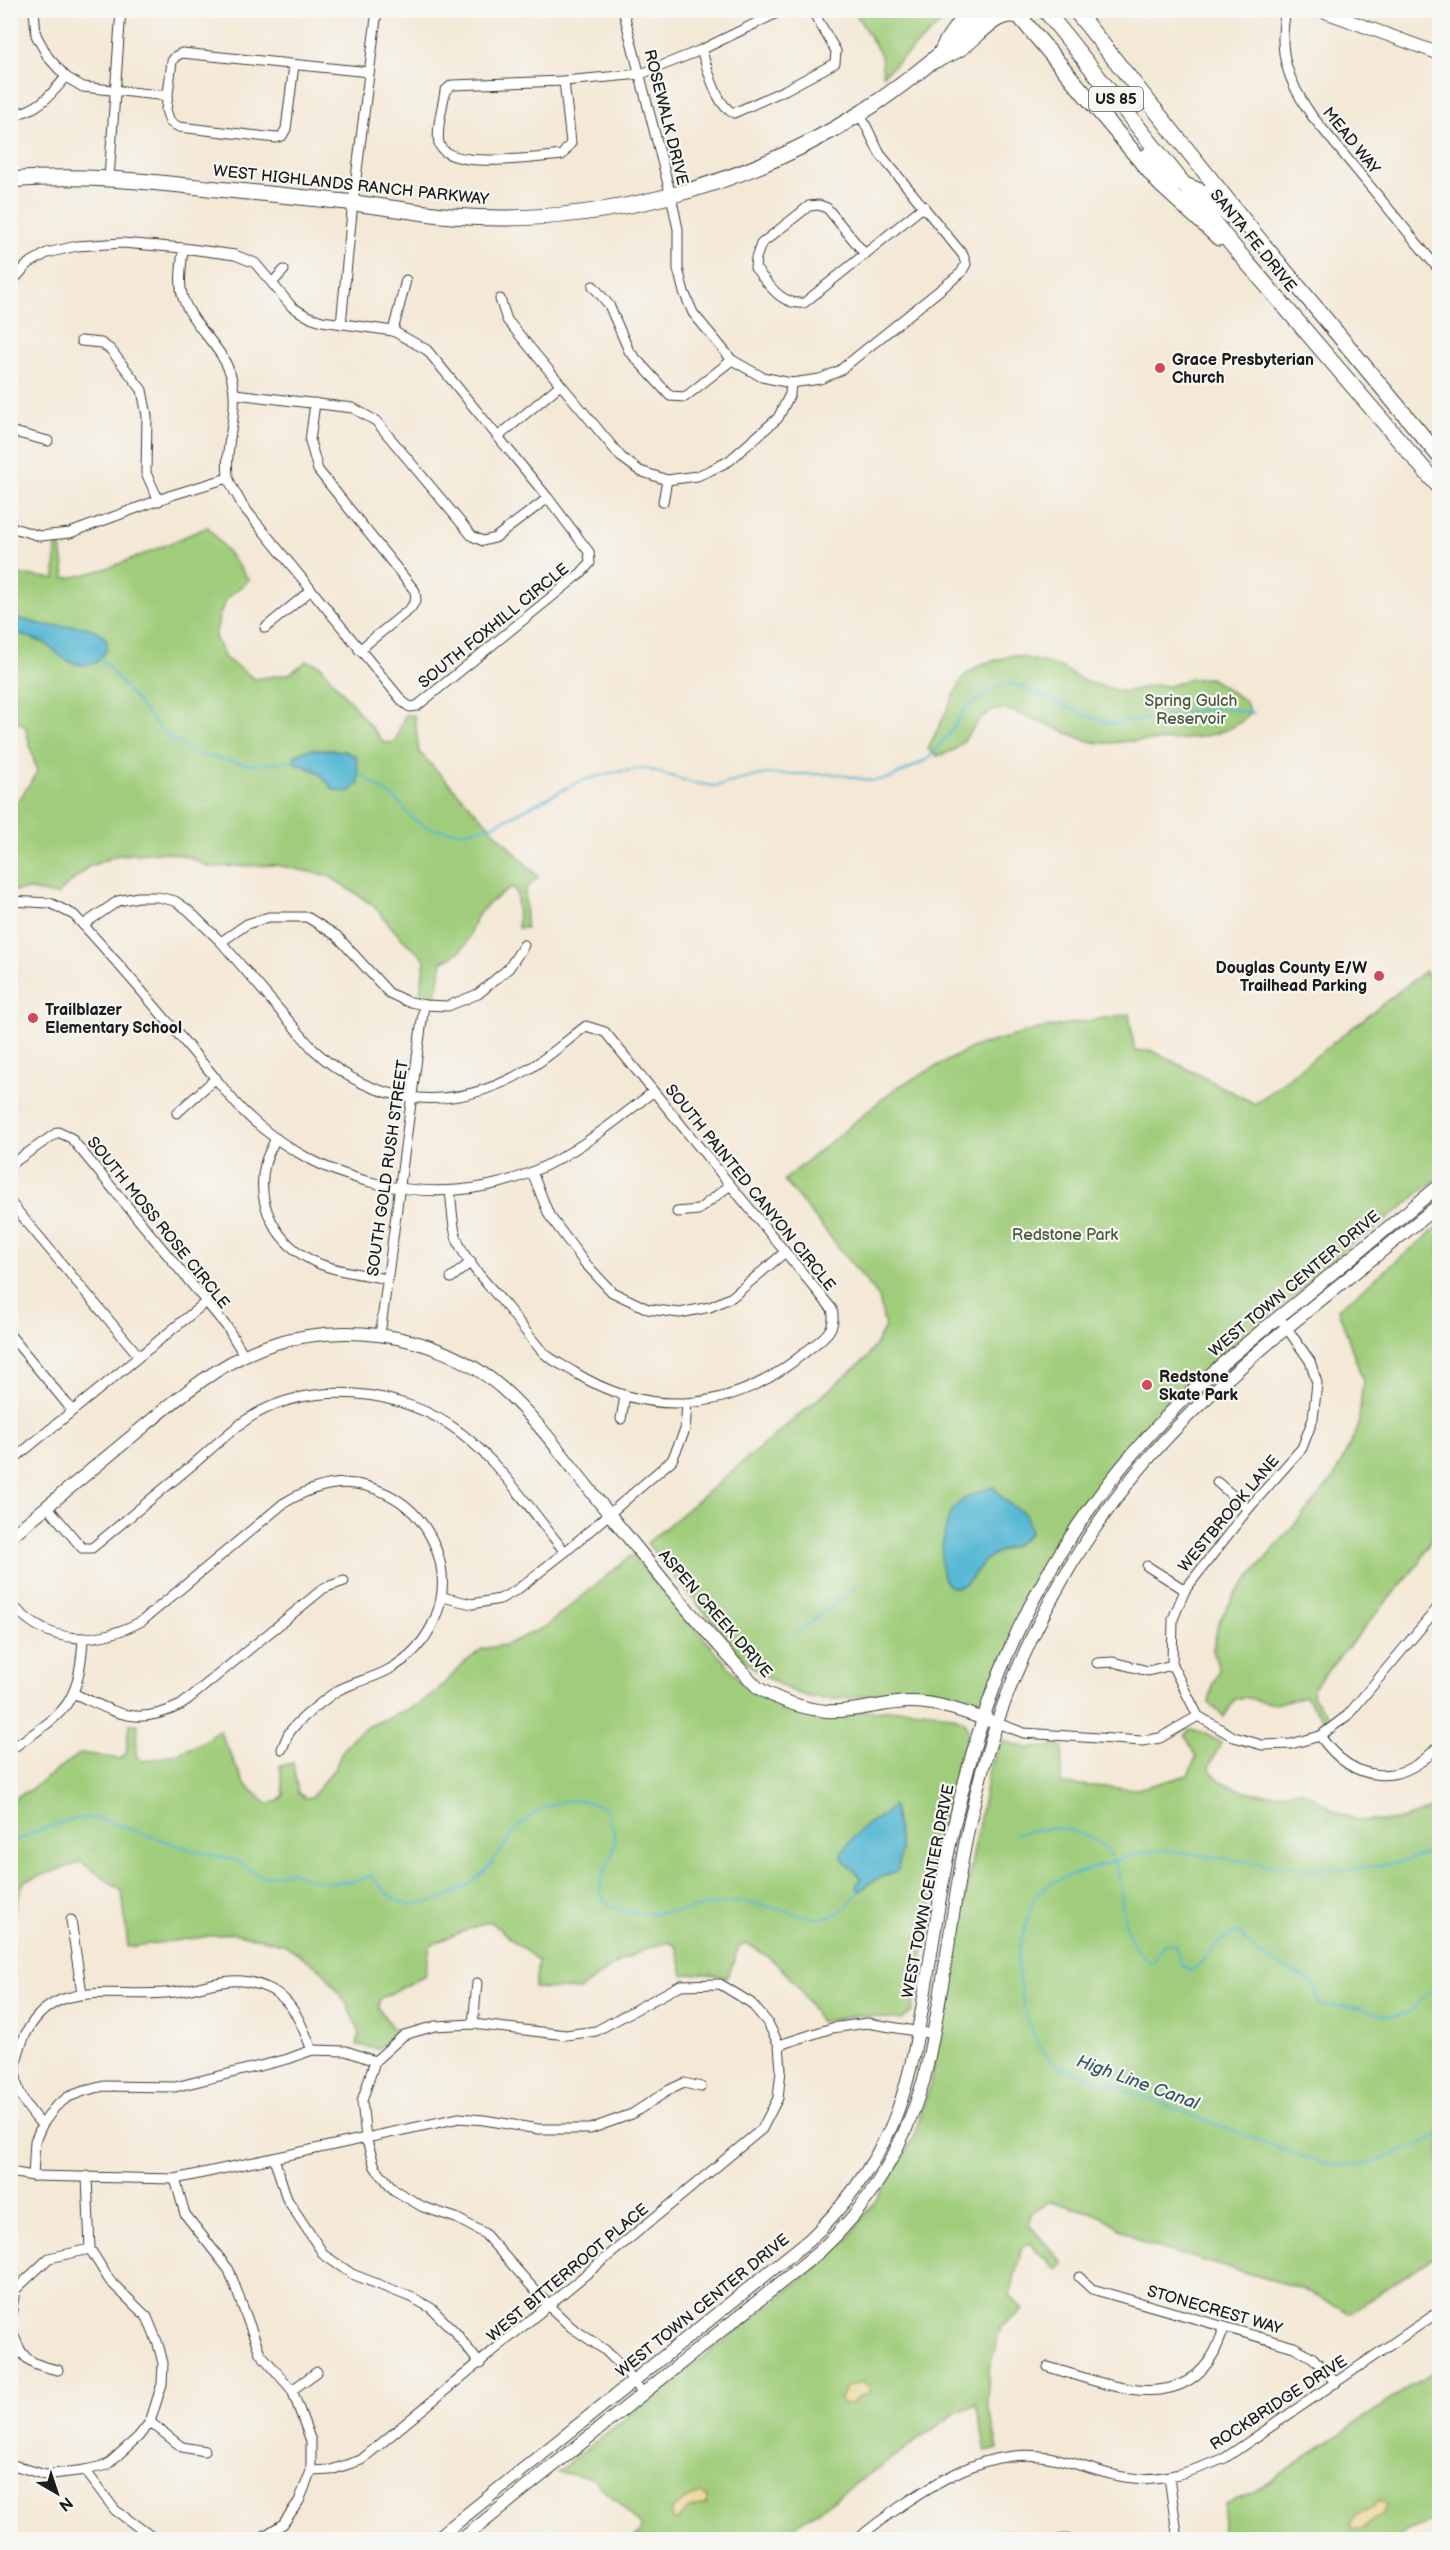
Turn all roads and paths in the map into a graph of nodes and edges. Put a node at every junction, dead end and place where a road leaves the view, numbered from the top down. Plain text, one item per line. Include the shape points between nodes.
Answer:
1 (34, 10) edge
2 (121, 10) edge
3 (377, 10) edge
4 (623, 10) edge
5 (783, 10) edge
6 (812, 10) edge
7 (975, 10) edge
8 (993, 10) edge
9 (1033, 10) edge
10 (1045, 10) edge
11 (1286, 10) edge
12 (1320, 10) edge
13 (1078, 14) edge
14 (701, 50) junction
15 (1440, 54) edge
16 (936, 58) junction
17 (294, 65) junction
18 (369, 72) junction
19 (641, 74) junction
20 (66, 76) junction
21 (564, 81) junction
22 (116, 92) junction
23 (168, 96) junction
24 (860, 114) junction
25 (10, 115) edge
26 (109, 178) junction
27 (10, 180) edge
28 (1188, 187) junction
29 (672, 196) junction
30 (353, 202) junction
31 (924, 206) junction
32 (1232, 245) junction
33 (183, 248) junction
34 (865, 254) junction
35 (10, 263) edge
36 (284, 270) dead end
37 (20, 271) junction
38 (1440, 272) edge
39 (406, 280) dead end
40 (273, 282) junction
41 (10, 285) edge
42 (593, 286) dead end
43 (500, 299) dead end
44 (341, 324) junction
45 (393, 331) junction
46 (81, 341) dead end
47 (732, 360) junction
48 (791, 382) junction
49 (560, 385) junction
50 (235, 394) junction
51 (315, 403) junction
52 (1397, 407) junction
53 (10, 431) edge
54 (499, 436) junction
55 (48, 441) dead end
56 (1440, 457) edge
57 (228, 478) junction
58 (666, 480) junction
59 (1439, 486) edge
60 (548, 498) junction
61 (159, 501) junction
62 (663, 502) dead end
63 (10, 527) edge
64 (310, 591) junction
65 (265, 628) dead end
66 (359, 650) junction
67 (10, 901) edge
68 (83, 925) junction
69 (221, 942) junction
70 (524, 945) dead end
71 (424, 1005) junction
72 (216, 1078) junction
73 (653, 1092) junction
74 (412, 1099) junction
75 (177, 1113) dead end
76 (276, 1138) junction
77 (10, 1165) edge
78 (532, 1172) junction
79 (1440, 1185) edge
80 (729, 1186) junction
81 (399, 1190) junction
82 (450, 1191) junction
83 (10, 1202) edge
84 (1440, 1204) edge
85 (677, 1212) dead end
86 (784, 1253) junction
87 (471, 1262) junction
88 (451, 1278) dead end
89 (387, 1279) junction
90 (206, 1302) junction
91 (1279, 1317) junction
92 (1288, 1329) junction
93 (10, 1335) edge
94 (380, 1335) junction
95 (244, 1355) junction
96 (139, 1356) junction
97 (625, 1396) junction
98 (687, 1404) junction
99 (72, 1410) junction
100 (621, 1419) dead end
101 (10, 1462) edge
102 (1217, 1482) dead end
103 (47, 1506) junction
104 (1248, 1509) junction
105 (610, 1515) junction
106 (10, 1537) edge
107 (565, 1552) junction
108 (1147, 1566) dead end
109 (344, 1581) dead end
110 (1185, 1590) junction
111 (442, 1598) junction
112 (1440, 1605) edge
113 (12, 1608) edge
114 (83, 1640) junction
115 (1097, 1663) dead end
116 (1172, 1665) junction
117 (75, 1694) junction
118 (1198, 1716) junction
119 (983, 1718) junction
120 (997, 1723) junction
121 (1320, 1736) junction
122 (1440, 1744) edge
123 (282, 1749) dead end
124 (10, 1750) edge
125 (71, 1920) dead end
126 (477, 1983) dead end
127 (82, 1994) junction
128 (472, 2024) junction
129 (918, 2031) junction
130 (933, 2034) junction
131 (779, 2045) junction
132 (312, 2050) junction
133 (14, 2056) edge
134 (375, 2061) junction
135 (701, 2087) dead end
136 (42, 2125) junction
137 (366, 2138) junction
138 (274, 2158) junction
139 (10, 2172) edge
140 (33, 2176) junction
141 (87, 2176) junction
142 (175, 2179) junction
143 (90, 2249) junction
144 (1079, 2277) dead end
145 (549, 2306) junction
146 (1440, 2312) edge
147 (10, 2323) edge
148 (1224, 2327) junction
149 (480, 2364) junction
150 (1048, 2367) dead end
151 (58, 2370) dead end
152 (317, 2372) dead end
153 (633, 2381) junction
154 (1336, 2383) junction
155 (292, 2390) junction
156 (643, 2393) junction
157 (150, 2422) junction
158 (205, 2451) dead end
159 (10, 2464) edge
160 (85, 2470) junction
161 (311, 2471) junction
162 (1169, 2477) junction
163 (156, 2540) edge
164 (258, 2540) edge
165 (435, 2540) edge
166 (461, 2540) edge
167 (857, 2540) edge
168 (1008, 2540) edge
169 (1034, 2540) edge
170 (1178, 2540) edge

1 - 20 street via 36,35 48,57
2 - 22 street
3 - 18 street
4 - 19 street, ROSEWALK DRIVE
5 - 14 street
6 - 14 street via 836,51 835,63 735,113 721,103
7 - 16 main road via 958,24
8 - 16 main road, WEST HIGHLANDS RANCH PARKWAY
9 - 28 main road via 1167,178
10 - 28 main road, SANTA FE DRIVE / US 85
11 - 38 street, MEAD WAY via 1282,50 1296,92
12 - 15 street
13 - 52 main road, SANTA FE DRIVE / US 85
14 - 19 street
16 - 24 main road, WEST HIGHLANDS RANCH PARKWAY
16 - 32 main road via 962,48 1002,15 1020,17 1160,184 1218,238
17 - 18 street
17 - 23 street via 182,53 172,62
17 - 23 street via 286,129 276,138 179,128 170,122 166,110
18 - 30 street
19 - 21 street
19 - 29 street, ROSEWALK DRIVE
20 - 22 street via 83,87
20 - 25 street via 45,102
21 - 21 street via 452,85 445,92 439,129 443,152 454,158 499,160 562,155 571,143
22 - 23 street
22 - 26 street
24 - 29 main road, WEST HIGHLANDS RANCH PARKWAY via 761,164
24 - 31 street via 880,154
26 - 27 main road, WEST HIGHLANDS RANCH PARKWAY
26 - 30 main road, WEST HIGHLANDS RANCH PARKWAY
28 - 32 main road, SANTA FE DRIVE / US 85
28 - 52 main road via 1219,203 1363,380
29 - 30 main road, WEST HIGHLANDS RANCH PARKWAY via 594,211 523,218 452,216
29 - 47 street, ROSEWALK DRIVE via 678,229 678,269 684,292 693,313
30 - 44 street
31 - 34 street
31 - 48 street via 963,255 966,264 961,273 839,370 820,379
32 - 59 main road, SANTA FE DRIVE / US 85
33 - 37 street, SOUTH FOXHILL CIRCLE via 122,243 77,246 47,253
33 - 40 street, SOUTH FOXHILL CIRCLE via 235,255 255,264
33 - 50 street, SOUTH FOXHILL CIRCLE via 183,297 224,358
34 - 34 street via 804,303 793,304 781,298 755,267 761,244 809,206 827,208
35 - 37 street
36 - 40 street
37 - 41 street
39 - 45 street
40 - 44 street, SOUTH FOXHILL CIRCLE via 292,307 322,321
42 - 47 street via 609,305 629,351 669,396 686,397
43 - 49 street via 507,320
44 - 45 street, SOUTH FOXHILL CIRCLE
45 - 54 street, SOUTH FOXHILL CIRCLE via 427,350
46 - 61 street via 101,343 111,350 142,390 147,416 146,473
47 - 48 street via 762,377
48 - 58 street via 790,394 778,418 729,461 696,476
49 - 54 street
49 - 58 street via 621,457 640,471
50 - 51 street
50 - 57 street, SOUTH FOXHILL CIRCLE
51 - 60 street via 353,408 376,421 472,536 483,541 495,538
51 - 66 street via 310,441 318,470 415,591 416,600 410,609
52 - 56 main road, SANTA FE DRIVE / US 85
53 - 55 street
54 - 60 street, SOUTH FOXHILL CIRCLE
57 - 61 street
57 - 64 street, SOUTH FOXHILL CIRCLE via 242,505
58 - 62 street
60 - 66 street, SOUTH FOXHILL CIRCLE via 589,552 590,563 417,706 403,702
61 - 63 street via 70,533 40,536
64 - 65 street
64 - 66 street, SOUTH FOXHILL CIRCLE
67 - 68 street via 50,903 74,915
68 - 69 street via 118,901 158,897 182,905
68 - 72 street
69 - 71 street via 247,924 269,917 307,917 337,936 389,993
69 - 74 street via 329,1065 364,1084
70 - 71 street via 509,968 478,994 448,1006
71 - 74 street, SOUTH GOLD RUSH STREET
72 - 75 street
72 - 76 street via 243,1111
73 - 74 street, SOUTH PAINTED CANYON CIRCLE via 606,1032 586,1026 529,1070 495,1086 451,1099
73 - 78 street via 582,1146
73 - 80 street, SOUTH PAINTED CANYON CIRCLE
74 - 81 street, SOUTH GOLD RUSH STREET
76 - 81 street via 335,1171
76 - 89 street via 265,1163 261,1191 276,1231 292,1249 316,1262
77 - 90 street, SOUTH MOSS ROSE CIRCLE via 58,1132 71,1138
78 - 82 street
78 - 86 street via 549,1215 584,1262 612,1292 648,1309 680,1312 710,1307 732,1297
79 - 91 street, WEST TOWN CENTER DRIVE
80 - 85 street via 698,1210
80 - 86 street, SOUTH PAINTED CANYON CIRCLE
81 - 82 street
81 - 89 street, SOUTH GOLD RUSH STREET
82 - 87 street, SOUTH PAINTED CANYON CIRCLE via 456,1237
83 - 96 street
84 - 92 street, WEST TOWN CENTER DRIVE
86 - 98 street, SOUTH PAINTED CANYON CIRCLE via 832,1309 835,1320 830,1331 795,1360 758,1383 721,1398
87 - 88 street
87 - 97 street, SOUTH PAINTED CANYON CIRCLE via 545,1354 590,1382
89 - 94 street, SOUTH GOLD RUSH STREET
90 - 95 street, SOUTH MOSS ROSE CIRCLE
90 - 96 street
91 - 92 street, WESTBROOK LANE
91 - 119 street, WEST TOWN CENTER DRIVE via 1192,1391 1109,1483 1038,1591 1007,1655
92 - 104 street, WESTBROOK LANE via 1310,1361 1317,1383 1313,1419 1302,1448
92 - 120 street, WEST TOWN CENTER DRIVE via 1191,1413 1121,1493 1063,1579 1023,1657
93 - 99 street
94 - 95 street, ASPEN CREEK DRIVE via 298,1338
94 - 105 street, ASPEN CREEK DRIVE via 456,1358 502,1388 529,1414
95 - 103 street, ASPEN CREEK DRIVE via 186,1391
96 - 99 street
97 - 98 street, SOUTH PAINTED CANYON CIRCLE
97 - 100 street
98 - 105 street via 686,1430 672,1460
99 - 101 street
102 - 104 street
103 - 106 street, ASPEN CREEK DRIVE
103 - 107 street via 82,1548 92,1548 247,1419 308,1396 367,1396 412,1407 460,1432 487,1458
104 - 110 street, WESTBROOK LANE
105 - 107 street
105 - 119 street, ASPEN CREEK DRIVE via 758,1688 802,1707 829,1712 909,1702 941,1705
107 - 111 street via 500,1599 472,1604
108 - 110 street
109 - 117 street via 324,1588 181,1705 162,1714 132,1717
110 - 116 street, WESTBROOK LANE via 1173,1619
111 - 114 street via 441,1571 430,1533 409,1508 385,1491 343,1483 322,1485 284,1503 142,1621 121,1632
111 - 123 street via 434,1625 412,1654 387,1670 338,1691 291,1730
112 - 121 street via 1348,1716
113 - 114 street via 55,1634
114 - 117 street
115 - 116 street via 1113,1662 1148,1671
116 - 118 street, WESTBROOK LANE
117 - 124 street via 60,1715
118 - 120 street, ASPEN CREEK DRIVE via 1160,1738 1142,1741 1024,1733
118 - 121 street via 1234,1737 1262,1745 1291,1744
119 - 120 street, ASPEN CREEK DRIVE
119 - 129 street, WEST TOWN CENTER DRIVE via 947,1858
120 - 130 street, WEST TOWN CENTER DRIVE via 969,1824
121 - 122 street via 1332,1753 1352,1768 1376,1775 1413,1767
125 - 127 street
126 - 128 street
127 - 132 street via 174,1992 219,1980 253,1982 275,1992 297,2014
127 - 133 street via 46,2008 33,2021
128 - 131 street via 566,2035 596,2031 681,1985 720,1984 751,2003 768,2023
128 - 134 street via 435,2026 404,2035
129 - 130 street
129 - 131 street via 867,2023 832,2028
129 - 153 street, WEST TOWN CENTER DRIVE via 909,2076 891,2126 870,2168 845,2203 809,2241
130 - 156 street, WEST TOWN CENTER DRIVE via 924,2079 905,2132 882,2177 856,2214 819,2252
131 - 145 street, WEST BITTERROOT PLACE via 782,2070 778,2098 762,2129
132 - 134 street via 346,2051
132 - 136 street via 174,2087 104,2086 84,2091 68,2097
133 - 136 street via 25,2106
134 - 137 street via 362,2101
135 - 137 street via 684,2083 632,2114 590,2129 538,2130 459,2118
136 - 140 street via 34,2148
137 - 138 street
137 - 145 street via 375,2167 394,2190 484,2233
138 - 142 street
138 - 149 street via 287,2199 324,2255 352,2274 431,2308
139 - 140 street
140 - 141 street
141 - 142 street
141 - 143 street
142 - 155 street via 185,2214 229,2270 260,2353
143 - 147 street via 49,2258 15,2290
143 - 157 street via 110,2281 147,2317 158,2344 163,2363 162,2384
144 - 148 street, STONECREST WAY via 1092,2289
145 - 149 street, WEST BITTERROOT PLACE
145 - 153 street via 605,2350
146 - 154 street, ROCKBRIDGE DRIVE
147 - 151 street via 21,2353 39,2366
148 - 150 street via 1213,2354 1200,2371 1167,2389 1136,2391
148 - 154 street, STONECREST WAY via 1294,2348 1313,2358
149 - 161 street, WEST BITTERROOT PLACE via 362,2460 331,2470
152 - 155 street
153 - 156 street
153 - 165 street, WEST TOWN CENTER DRIVE
154 - 162 street, ROCKBRIDGE DRIVE via 1225,2458
155 - 161 street via 311,2441
156 - 166 street, WEST TOWN CENTER DRIVE
157 - 158 street via 182,2447
157 - 160 street via 107,2465
159 - 160 street via 45,2475
160 - 163 street via 115,2510
161 - 164 street via 299,2501 283,2524
162 - 167 street, ROCKBRIDGE DRIVE via 1116,2476 1046,2456 1011,2456 979,2462 936,2482
162 - 170 street
168 - 169 street

